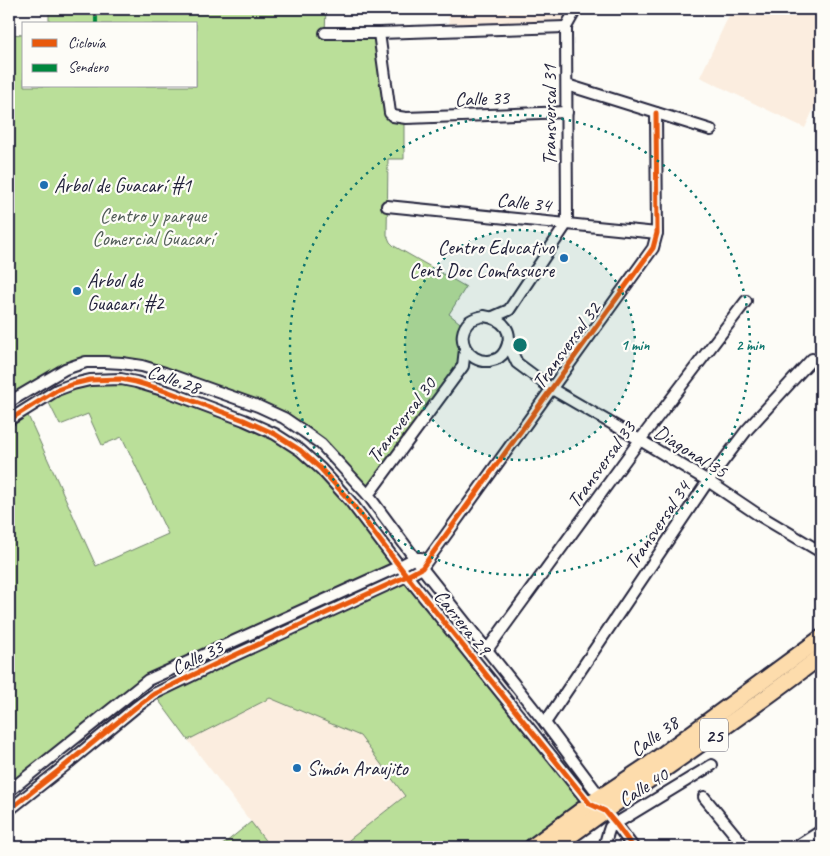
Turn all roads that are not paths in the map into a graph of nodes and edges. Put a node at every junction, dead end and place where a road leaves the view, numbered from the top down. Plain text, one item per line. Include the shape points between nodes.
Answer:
1 (576, 9) edge
2 (566, 27) junction
3 (325, 33) dead end
4 (379, 33) junction
5 (567, 85) junction
6 (567, 112) junction
7 (656, 113) junction
8 (711, 130) dead end
9 (387, 206) dead end
10 (567, 224) junction
11 (656, 233) junction
12 (746, 301) dead end
13 (509, 310) junction
14 (493, 317) junction
15 (508, 332) junction
16 (508, 344) junction
17 (465, 349) junction
18 (812, 359) dead end
19 (495, 360) junction
20 (483, 362) junction
21 (517, 363) junction
22 (463, 366) junction
23 (552, 390) junction
24 (9, 402) edge
25 (258, 406) joint
26 (9, 420) edge
27 (640, 440) junction
28 (300, 450) joint
29 (708, 481) junction
30 (368, 495) junction
31 (821, 552) edge
32 (430, 557) junction
33 (416, 558) junction
34 (400, 566) junction
35 (422, 568) junction
36 (407, 576) junction
37 (821, 638) edge
38 (487, 650) junction
39 (821, 656) edge
40 (545, 722) junction
41 (58, 752) junction
42 (67, 764) junction
43 (712, 765) dead end
44 (9, 790) edge
45 (704, 797) dead end
46 (599, 804) junction
47 (9, 810) edge
48 (616, 824) junction
49 (821, 831) edge
50 (532, 847) edge
51 (555, 847) edge
52 (604, 847) edge
53 (633, 847) edge
54 (745, 847) edge
55 (796, 847) edge

1 - 2 street
2 - 4 street
2 - 5 street, Transversal 31
3 - 4 street
4 - 6 street, Calle 33 via 393,116
5 - 6 street, Transversal 31
5 - 7 street
6 - 10 street, Transversal 31
7 - 8 street
7 - 11 street, Transversal 32
9 - 10 street, Calle 34
10 - 11 street, Calle 34
10 - 13 street
11 - 23 street, Transversal 32 via 653,248
12 - 27 street, Transversal 33
13 - 14 street
13 - 15 street
14 - 15 street via 501,321
14 - 17 street via 470,320 463,333
15 - 16 street
16 - 19 street via 501,357
16 - 21 street, Diagonal 35
17 - 20 street
17 - 22 street, Transversal 30
18 - 29 street, Transversal 34 via 746,431
19 - 20 street
19 - 21 street, Diagonal 35
20 - 22 street
21 - 23 street, Diagonal 35
22 - 30 street, Transversal 30
23 - 27 street, Diagonal 35
23 - 32 street, Transversal 32
24 - 25 street, Calle 28 via 65,369 86,362 104,362 142,366
25 - 30 street, Carrera 29 via 284,418 321,444
26 - 28 street, Calle 28 via 57,390 73,384 121,379 169,392 244,420
27 - 29 street, Diagonal 35
27 - 38 street, Transversal 33
28 - 34 street, Carrera 29 via 350,501
29 - 31 street, Diagonal 35
29 - 40 street, Transversal 34
30 - 33 street, Carrera 29
32 - 33 street
32 - 35 street, Transversal 32
33 - 34 street, Calle 33
33 - 35 street, Carrera 29
34 - 36 street, Carrera 29
34 - 41 street, Calle 33 via 148,680
35 - 36 street, Calle 33
35 - 38 street, Carrera 29
36 - 42 street, Calle 33 via 154,694
36 - 46 street, Carrera 29
37 - 46 highway, Calle 38 / 25
38 - 40 street, Carrera 29
39 - 46 highway, Calle 38 / 25 via 776,691
40 - 46 street, Carrera 29
41 - 42 street
41 - 44 street, Calle 33
42 - 47 street, Calle 33
43 - 48 street, Calle 40
45 - 54 street
46 - 48 street
46 - 50 highway, Calle 38 / 25
46 - 51 highway, Calle 38 / 25
48 - 52 street, Calle 40 via 610,827
48 - 53 street
49 - 55 street

